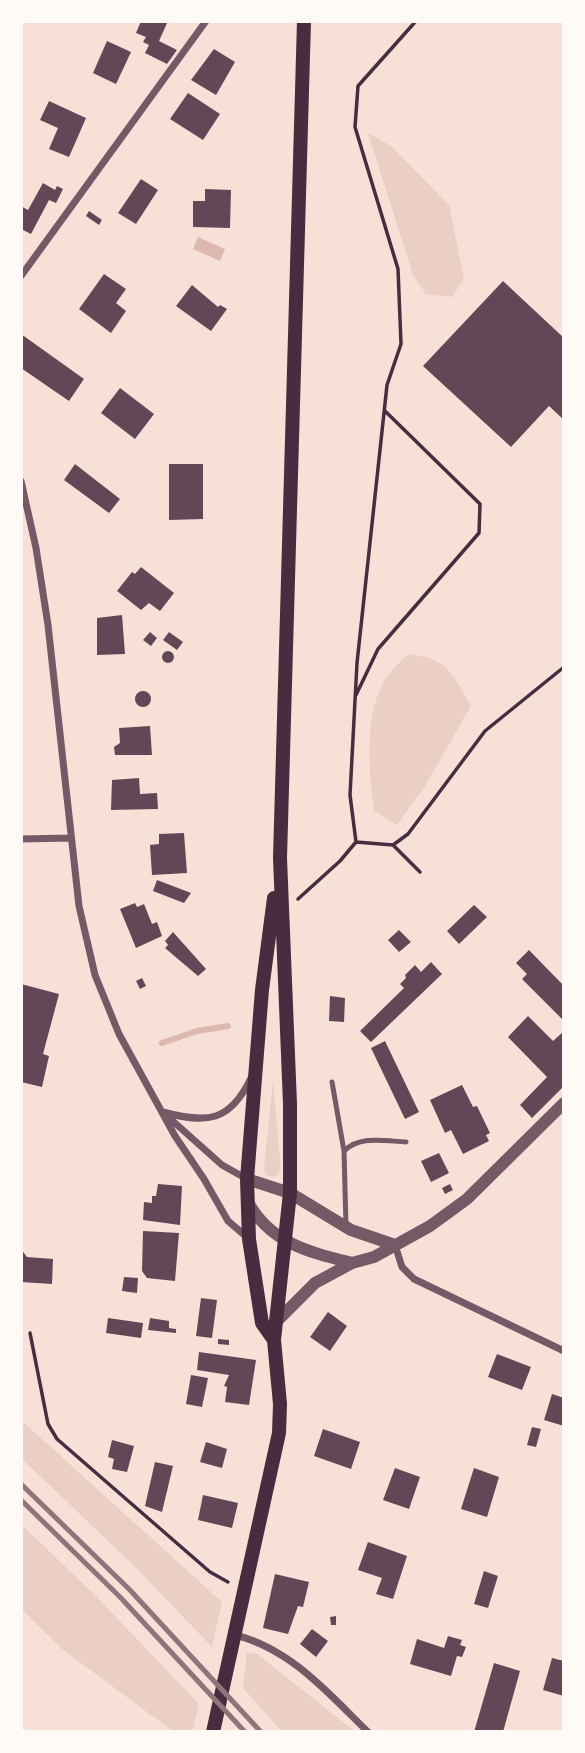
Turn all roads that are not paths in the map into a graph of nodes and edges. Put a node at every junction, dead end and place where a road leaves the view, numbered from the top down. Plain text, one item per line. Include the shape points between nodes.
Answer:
1 (206, 21) edge
2 (304, 21) edge
3 (21, 276) edge
4 (21, 481) edge
5 (71, 838) junction
6 (21, 839) edge
7 (279, 858) junction
8 (256, 1070) junction
9 (332, 1082) dead end
10 (564, 1103) edge
11 (163, 1112) junction
12 (406, 1142) dead end
13 (344, 1151) junction
14 (247, 1179) junction
15 (290, 1193) junction
16 (248, 1200) junction
17 (346, 1227) junction
18 (249, 1239) junction
19 (284, 1241) junction
20 (395, 1245) junction
21 (352, 1263) junction
22 (278, 1320) junction
23 (274, 1340) junction
24 (564, 1351) edge
25 (234, 1635) junction
26 (213, 1731) edge
27 (368, 1732) edge

1 - 3 street
2 - 7 main road
4 - 5 street via 47,625
5 - 6 street
5 - 11 street via 79,906 95,975 119,1034
7 - 8 main road
7 - 15 main road
8 - 11 street via 241,1098 223,1114 200,1119
8 - 14 main road
9 - 13 lane
10 - 20 street via 467,1199
11 - 14 street via 222,1165
11 - 18 street via 228,1221
12 - 13 lane via 372,1140 351,1144
13 - 17 lane
14 - 15 street
14 - 16 main road
15 - 17 street
15 - 19 main road
16 - 18 main road
16 - 19 street via 256,1216
17 - 20 street
18 - 23 main road via 262,1323
19 - 21 street
19 - 22 main road
20 - 21 street
20 - 24 street via 402,1267 414,1279
21 - 22 street via 302,1294
22 - 23 main road
23 - 25 main road via 279,1433
25 - 26 main road
25 - 27 street via 289,1658

